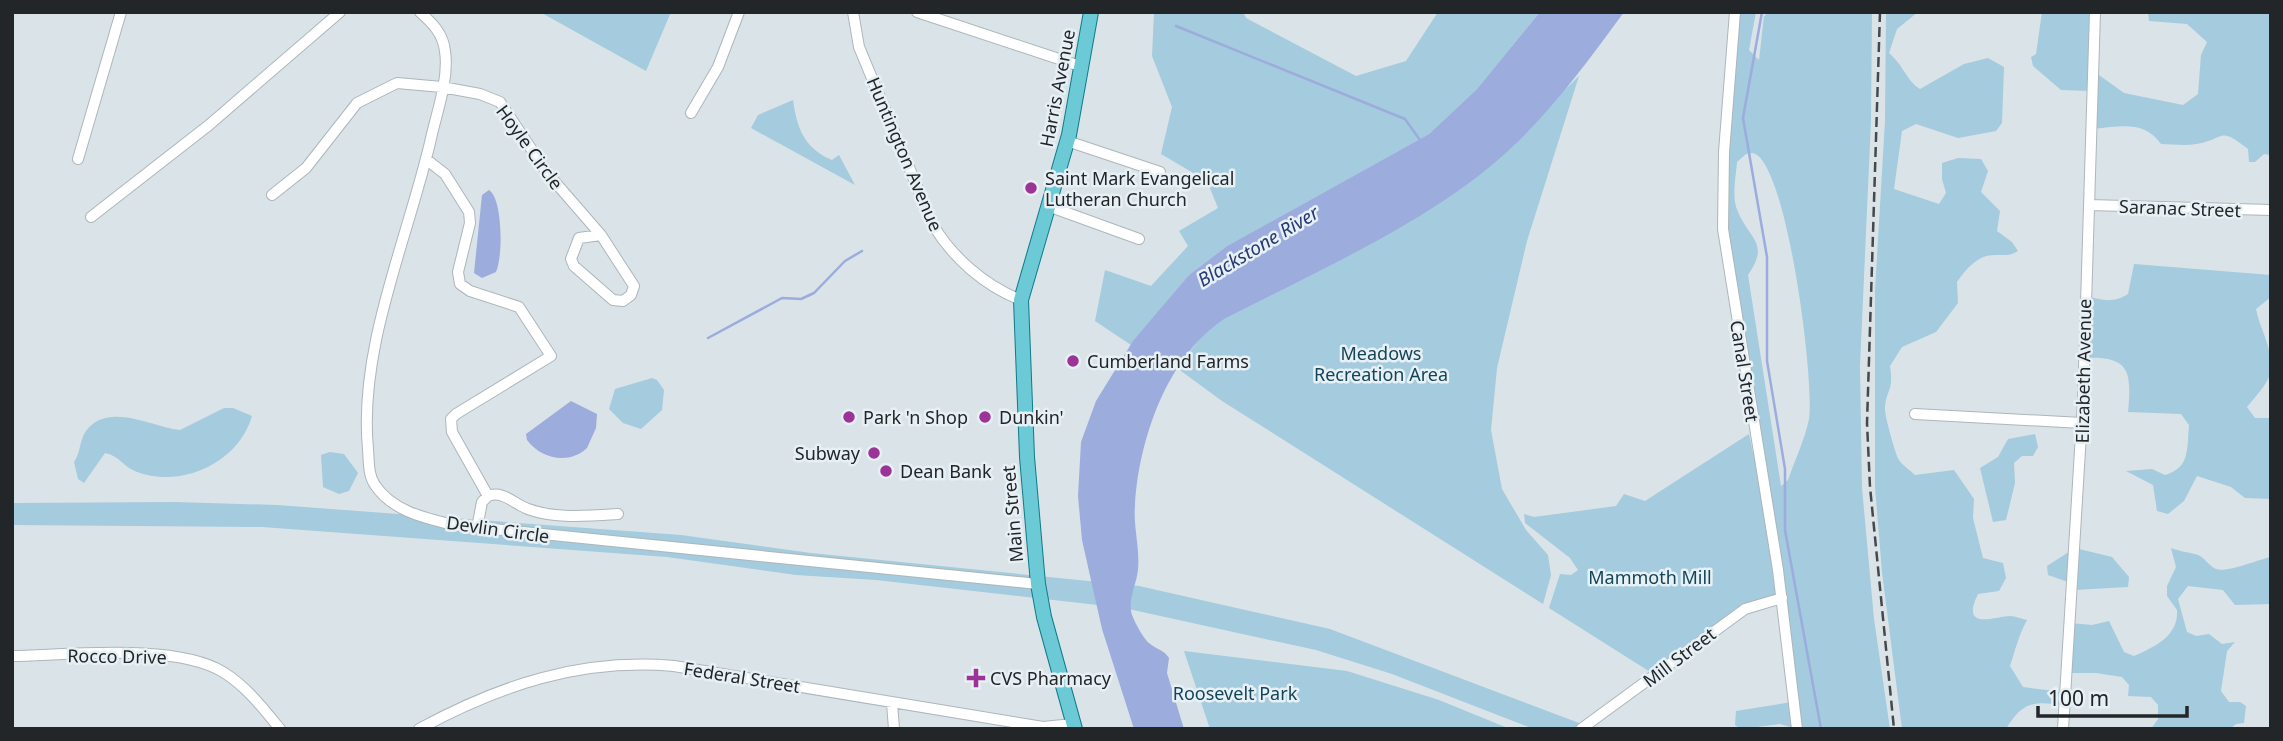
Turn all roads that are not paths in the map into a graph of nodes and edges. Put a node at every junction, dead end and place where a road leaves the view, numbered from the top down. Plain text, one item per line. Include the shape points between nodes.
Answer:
1 (121, 12) edge
2 (340, 12) edge
3 (419, 12) edge
4 (739, 12) edge
5 (853, 12) edge
6 (917, 12) edge
7 (1091, 12) edge
8 (1735, 12) edge
9 (2095, 12) edge
10 (1083, 67) junction
11 (442, 87) junction
12 (691, 113) dead end
13 (1067, 141) junction
14 (78, 159) dead end
15 (426, 160) junction
16 (1160, 172) dead end
17 (272, 195) dead end
18 (2090, 205) junction
19 (1048, 206) junction
20 (2271, 210) edge
21 (91, 217) dead end
22 (601, 235) junction
23 (1139, 239) dead end
24 (1021, 295) junction
25 (1915, 414) dead end
26 (2082, 423) junction
27 (488, 496) junction
28 (618, 514) dead end
29 (477, 528) junction
30 (1038, 584) junction
31 (1782, 598) junction
32 (12, 656) edge
33 (892, 703) junction
34 (1074, 726) edge
35 (280, 729) edge
36 (419, 729) edge
37 (894, 729) edge
38 (1581, 729) edge
39 (1797, 729) edge
40 (2063, 729) edge

1 - 14 street
2 - 21 street via 209,125
3 - 11 street, Devlin Circle via 438,29 446,51
4 - 12 street via 719,67
5 - 24 street, Huntington Avenue via 859,47 933,225 968,266
6 - 10 street
7 - 10 main road, Harris Avenue
8 - 31 street, Canal Street via 1723,229
9 - 18 street, Elizabeth Avenue
10 - 13 main road, Harris Avenue
11 - 15 street, Devlin Circle
11 - 17 street, Hoyle Circle via 397,83 357,103 306,168
11 - 22 street, Hoyle Circle via 500,102 548,174
13 - 16 street
13 - 19 main road, Harris Avenue
15 - 27 street via 453,185 469,212 460,284 519,307 551,356 451,419 452,432
15 - 29 street, Devlin Circle via 372,366 366,407 370,471 381,493 405,510
18 - 20 street, Saranac Street
18 - 26 street, Elizabeth Avenue
19 - 23 street
19 - 24 main road, Harris Avenue
22 - 22 street, Hoyle Circle via 579,238 571,259 608,297 623,301 634,286
24 - 30 main road, Main Street via 1027,457
25 - 26 street
26 - 40 street, Elizabeth Avenue
27 - 28 street via 502,495 550,514
27 - 29 street
29 - 30 street, Devlin Circle
30 - 34 main road, Main Street
31 - 38 street, Mill Street via 1745,609
31 - 39 street, Canal Street
32 - 35 street, Rocco Drive via 153,654 200,661 235,680
33 - 34 street, Federal Street via 1043,727
33 - 36 street, Federal Street via 684,667 625,664 579,668 511,686
33 - 37 street

